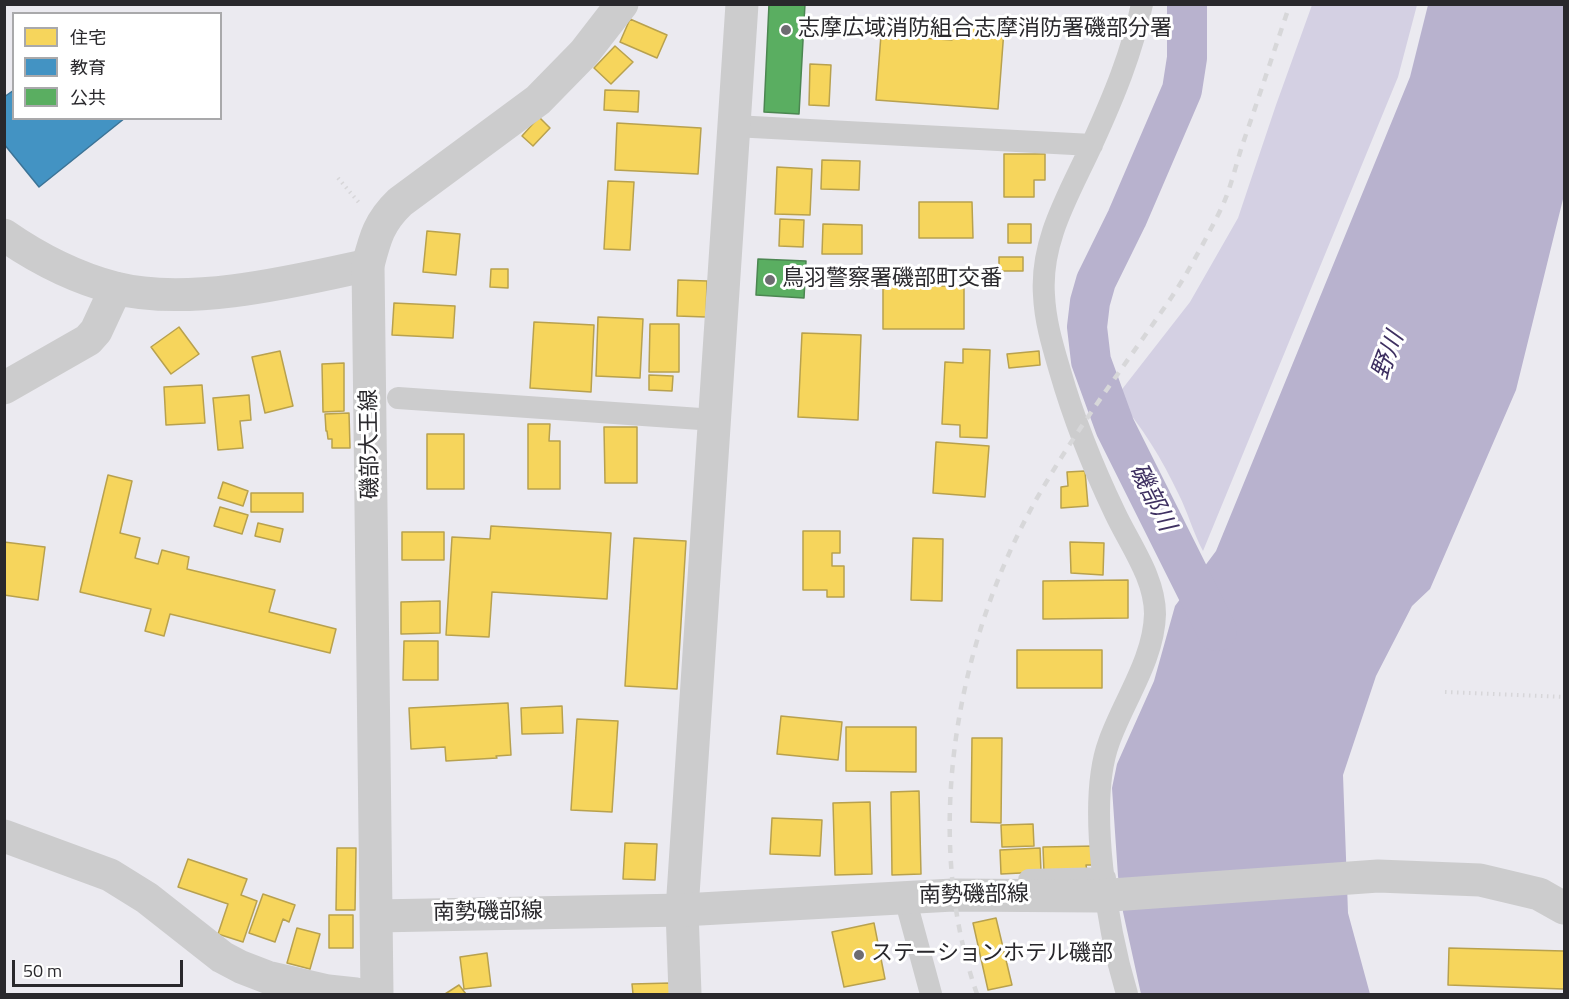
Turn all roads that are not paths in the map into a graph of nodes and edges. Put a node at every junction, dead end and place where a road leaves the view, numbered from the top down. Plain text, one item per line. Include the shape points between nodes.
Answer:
1 (622, 4) edge
2 (742, 4) edge
3 (1142, 4) edge
4 (734, 126) junction
5 (1092, 144) junction
6 (4, 235) edge
7 (368, 265) junction
8 (116, 288) junction
9 (4, 388) edge
10 (399, 398) dead end
11 (715, 420) junction
12 (4, 836) edge
13 (1101, 887) junction
14 (905, 898) junction
15 (1564, 908) edge
16 (682, 910) junction
17 (377, 916) junction
18 (356, 994) edge
19 (378, 994) edge
20 (685, 994) edge
21 (931, 994) edge
22 (1127, 994) edge

1 - 7 main road, 磯部大王線 via 585,53 538,100 395,206 382,222
2 - 4 main road
3 - 5 street via 1116,89
4 - 5 street
4 - 11 main road
5 - 13 street via 1058,215 1047,250 1044,294 1054,351 1071,408 1149,582 1155,616 1146,659 1110,741 1101,772
6 - 8 main road via 22,248
7 - 8 main road via 280,284 209,292 161,295
7 - 17 main road, 磯部大王線
8 - 9 main road via 88,340
10 - 11 street
11 - 16 main road
12 - 18 main road via 110,875 241,967 328,991
13 - 14 main road, 南勢磯部線
13 - 15 main road, 南勢磯部線 via 1378,876 1480,880 1539,894
13 - 22 street
14 - 16 main road, 南勢磯部線
14 - 21 street
16 - 17 main road, 南勢磯部線
16 - 20 main road
17 - 19 main road, 磯部大王線

